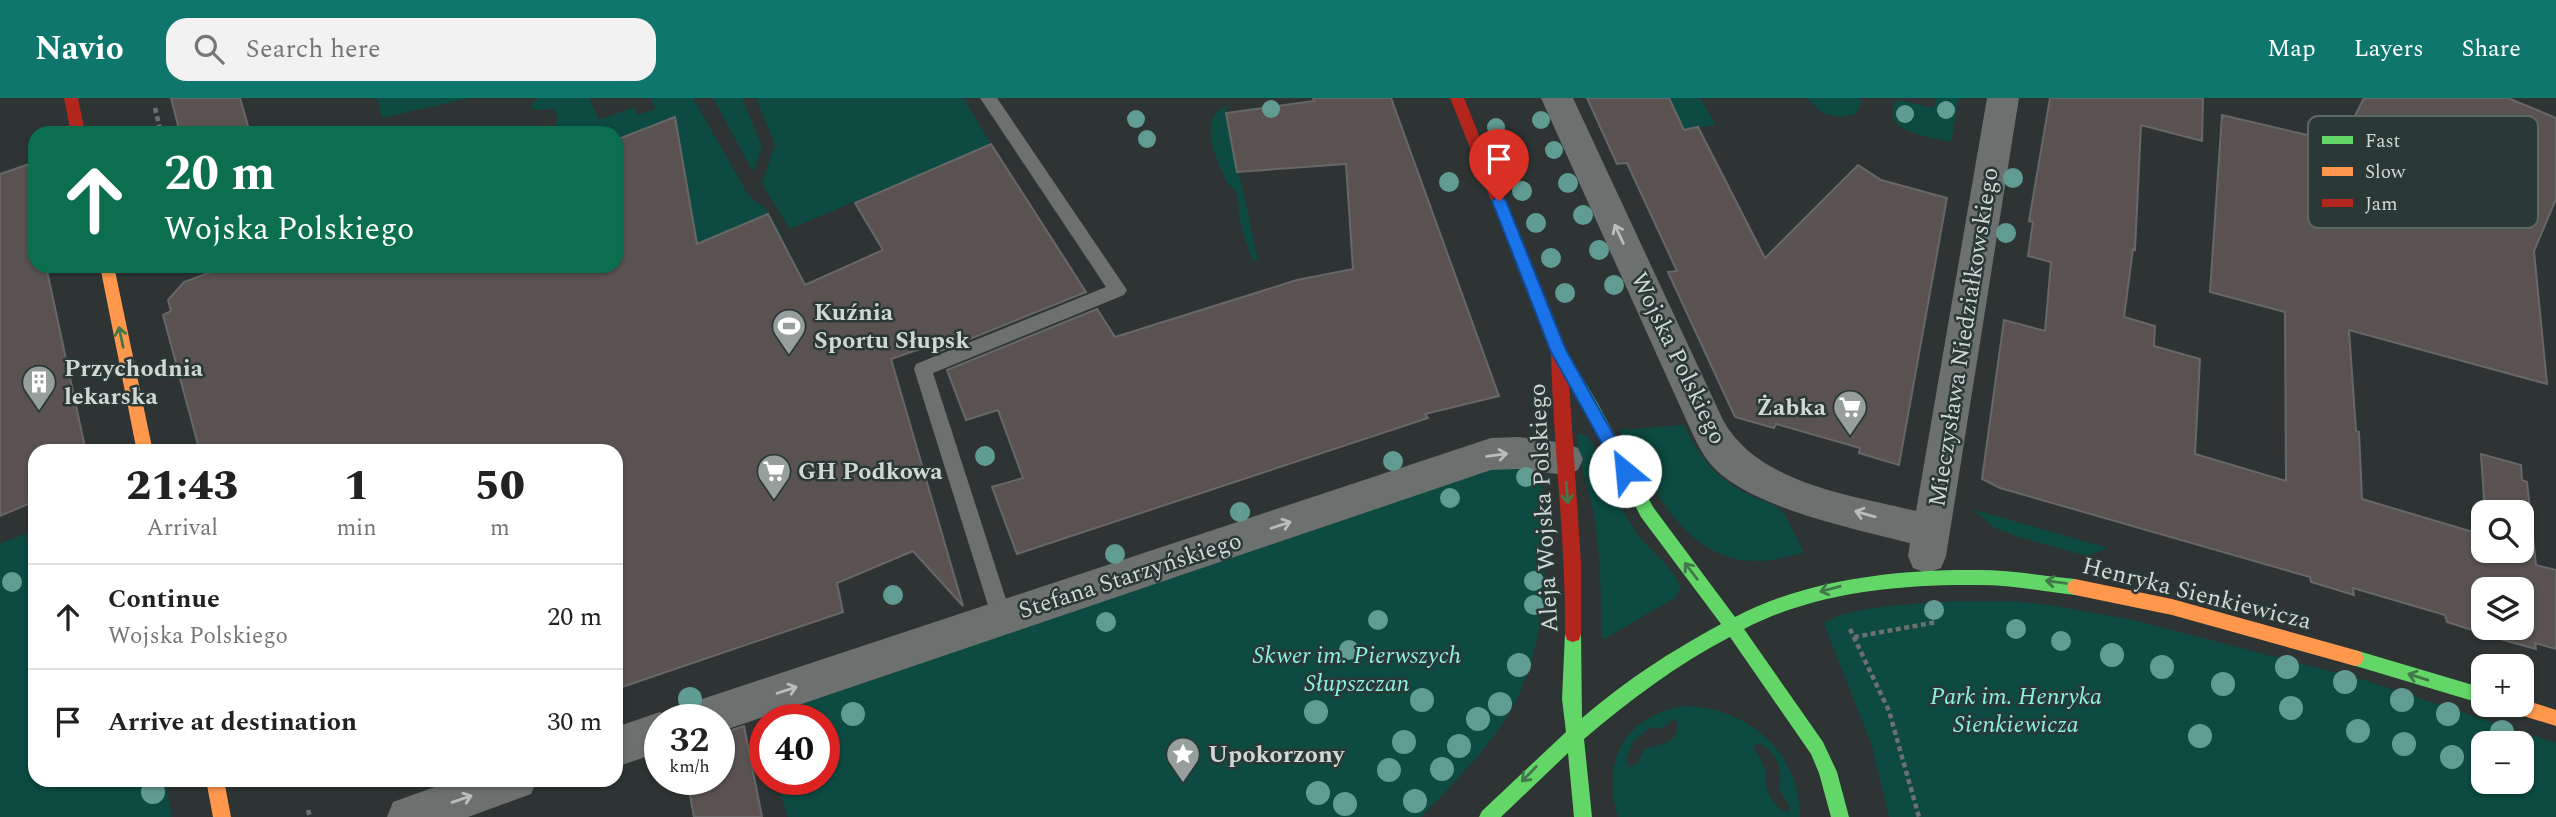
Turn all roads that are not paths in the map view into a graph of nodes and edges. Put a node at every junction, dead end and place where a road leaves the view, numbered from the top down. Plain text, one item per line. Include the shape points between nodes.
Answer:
1 (71, 98) edge
2 (988, 98) edge
3 (1457, 98) edge
4 (1558, 98) edge
5 (2003, 98) edge
6 (77, 126) edge
7 (108, 273) edge
8 (1559, 352) junction
9 (143, 444) edge
10 (1564, 459) junction
11 (1931, 532) junction
12 (1925, 576) junction
13 (1002, 618) junction
14 (1732, 626) junction
15 (2471, 693) edge
16 (735, 707) edge
17 (2534, 711) edge
18 (2556, 718) edge
19 (1573, 735) junction
20 (644, 737) edge
21 (623, 745) edge
22 (216, 787) edge
23 (496, 787) edge
24 (222, 817) edge
25 (408, 817) edge
26 (1488, 817) edge
27 (1583, 817) edge
28 (1840, 817) edge

1 - 6 street
2 - 13 lane via 1118,290 923,369
3 - 8 street
11 -> 4 street, Wojska Polskiego via 1810,498 1751,475 1730,461 1706,422
5 - 11 street, Mieczysława Niedziałkowskiego
9 -> 7 street
8 - 10 street, Aleja Wojska Polskiego
14 -> 8 street, Aleja Wojska Polskiego via 1647,512
13 -> 10 street, Stefana Starzyńskiego via 1491,454
10 -> 19 street, Aleja Wojska Polskiego via 1575,590
11 - 12 street, Mieczysława Niedziałkowskiego
12 -> 14 street, Henryka Sienkiewicza via 1829,589
15 -> 12 street, Henryka Sienkiewicza via 2144,598 2006,576
16 -> 13 street, Stefana Starzyńskiego
14 - 19 street, Henryka Sienkiewicza via 1693,645 1623,692
14 - 28 street, Aleja Wojska Polskiego via 1817,748
17 - 18 street
19 -> 26 street, Henryka Sienkiewicza
19 - 27 street, Aleja Wojska Polskiego
20 - 21 street
22 - 24 street
25 -> 23 street

